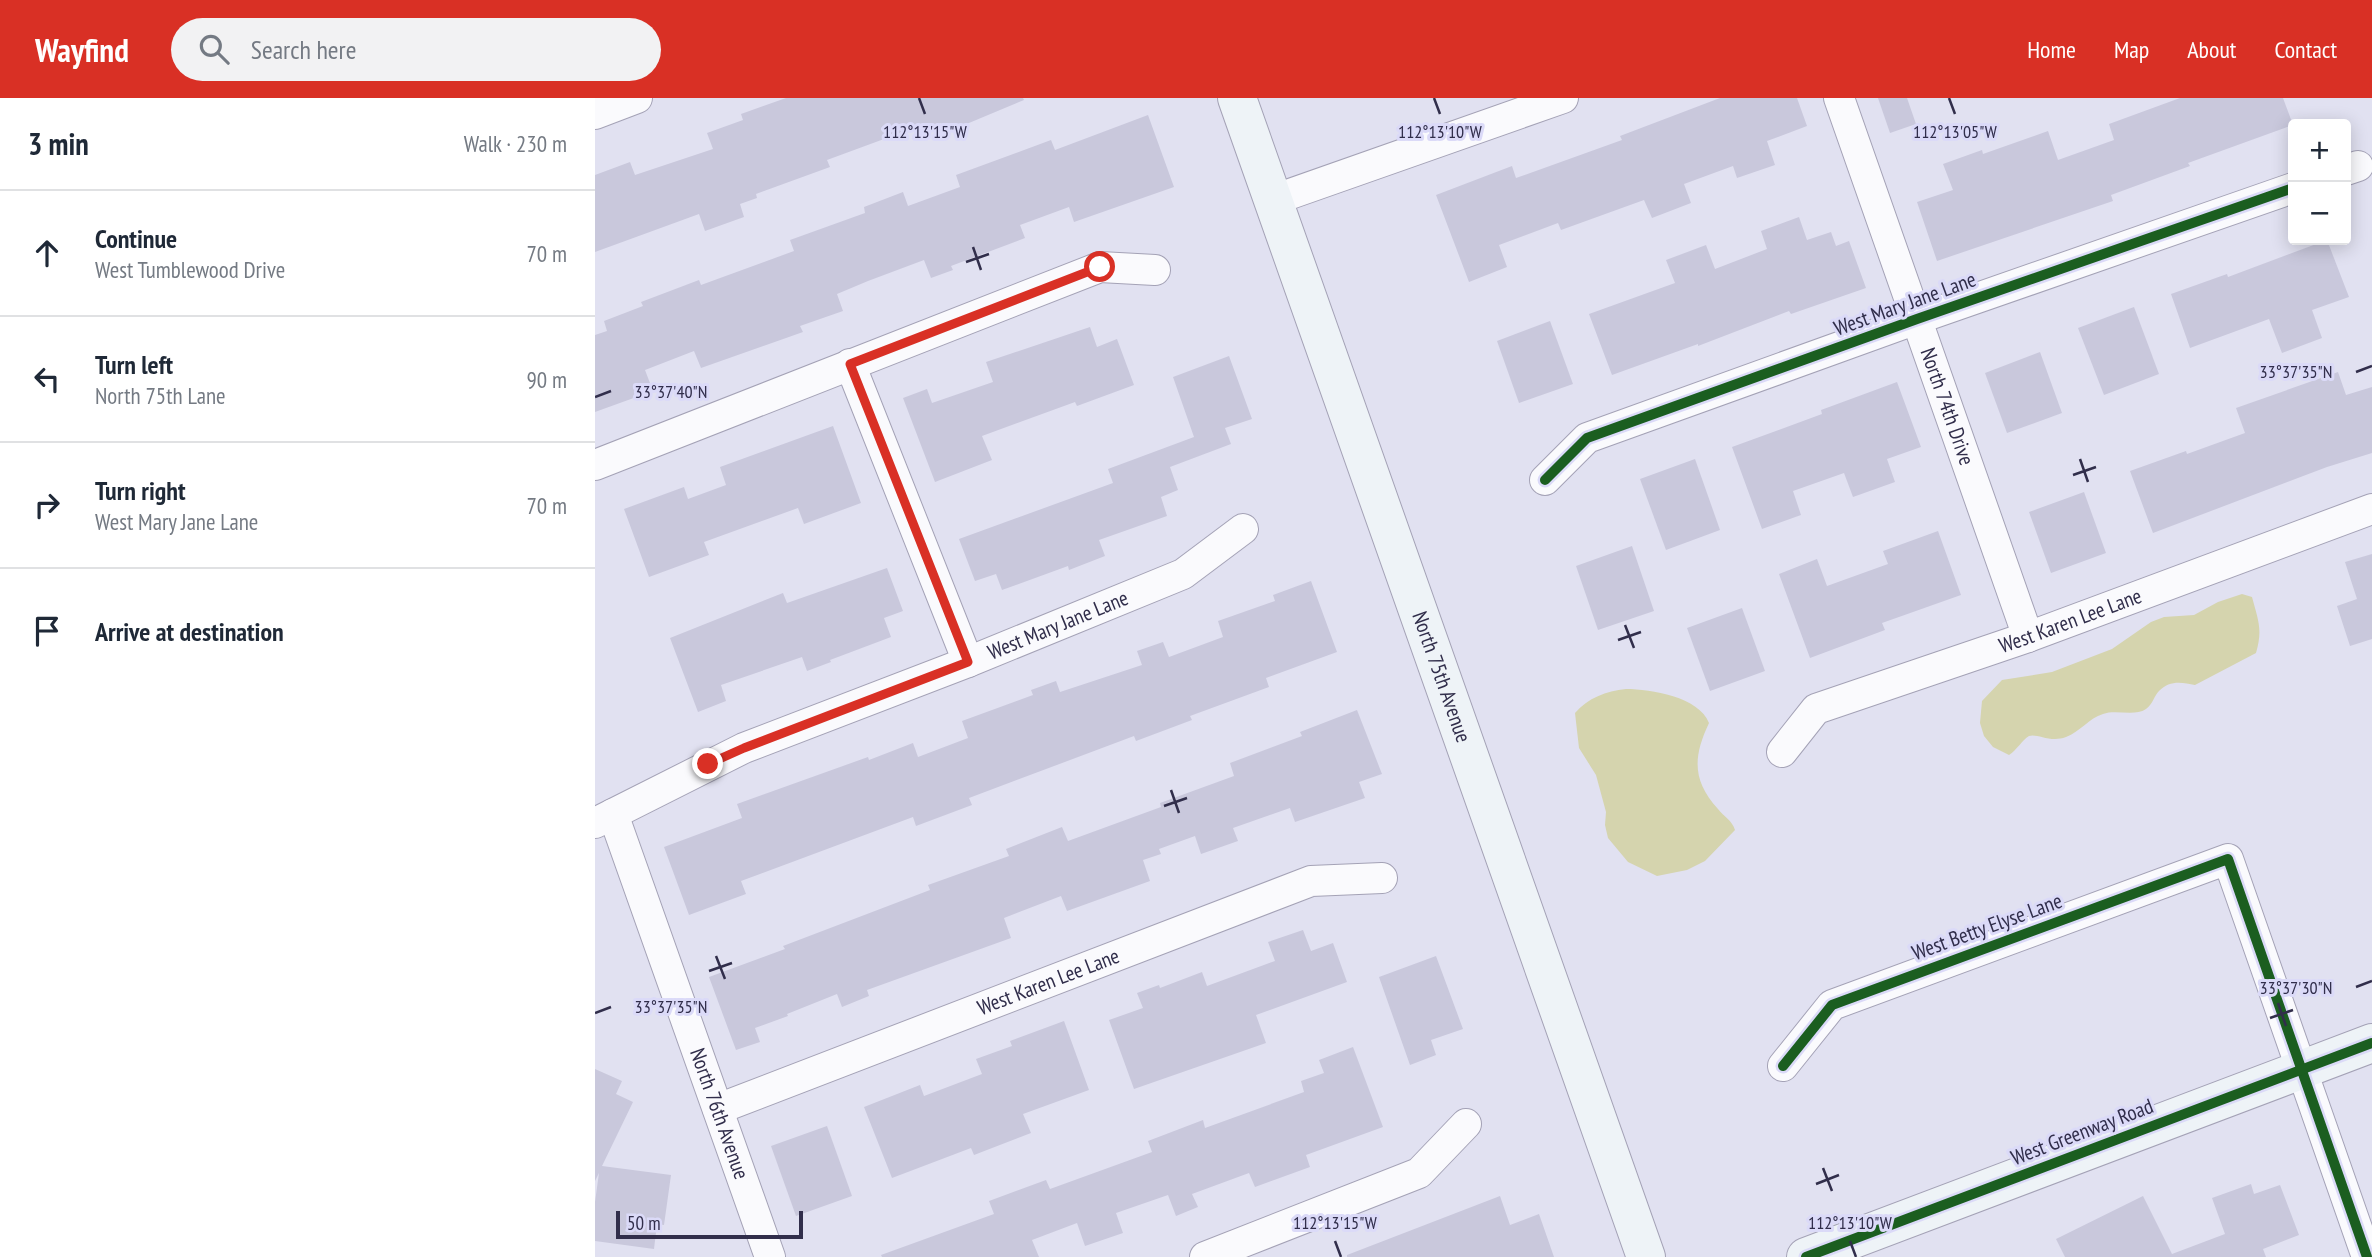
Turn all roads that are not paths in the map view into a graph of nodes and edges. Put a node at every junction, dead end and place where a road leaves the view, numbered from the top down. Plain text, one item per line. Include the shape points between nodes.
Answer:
1 (637, 98) edge
2 (1237, 98) edge
3 (1563, 98) edge
4 (1839, 98) edge
5 (595, 114) edge
6 (2288, 190) edge
7 (1273, 200) junction
8 (1155, 270) dead end
9 (1917, 320) junction
10 (850, 364) junction
11 (595, 465) edge
12 (1545, 480) dead end
13 (2372, 509) edge
14 (1243, 528) dead end
15 (2028, 637) junction
16 (968, 662) junction
17 (1782, 752) dead end
18 (604, 818) edge
19 (1382, 878) dead end
20 (2372, 1043) edge
21 (1783, 1066) dead end
22 (2300, 1070) junction
23 (718, 1109) junction
24 (1466, 1124) dead end
25 (770, 1257) edge
26 (1205, 1257) edge
27 (1646, 1257) edge
28 (1806, 1257) edge
29 (2367, 1257) edge

1 - 5 street
2 - 7 main road, North 75th Avenue
3 - 7 street
4 - 9 street, North 74th Drive
6 - 9 street, West Mary Jane Lane
7 - 27 main road, North 75th Avenue
8 - 10 street via 1100,267
9 - 12 street, West Mary Jane Lane via 1587,438
9 - 15 street, North 74th Drive
10 - 11 street
10 - 16 street
13 - 15 street, West Karen Lee Lane
14 - 16 street, West Mary Jane Lane via 1183,574
15 - 17 street, West Karen Lee Lane via 1816,709
16 - 18 street, West Mary Jane Lane via 744,748
18 - 23 street, North 76th Avenue
19 - 23 street, West Karen Lee Lane via 1311,881
20 - 22 main road, West Greenway Road
21 - 22 street, West Betty Elyse Lane via 1832,1005 2228,859
22 - 28 main road, West Greenway Road
22 - 29 street
23 - 25 street, North 76th Avenue
24 - 26 street via 1419,1174

